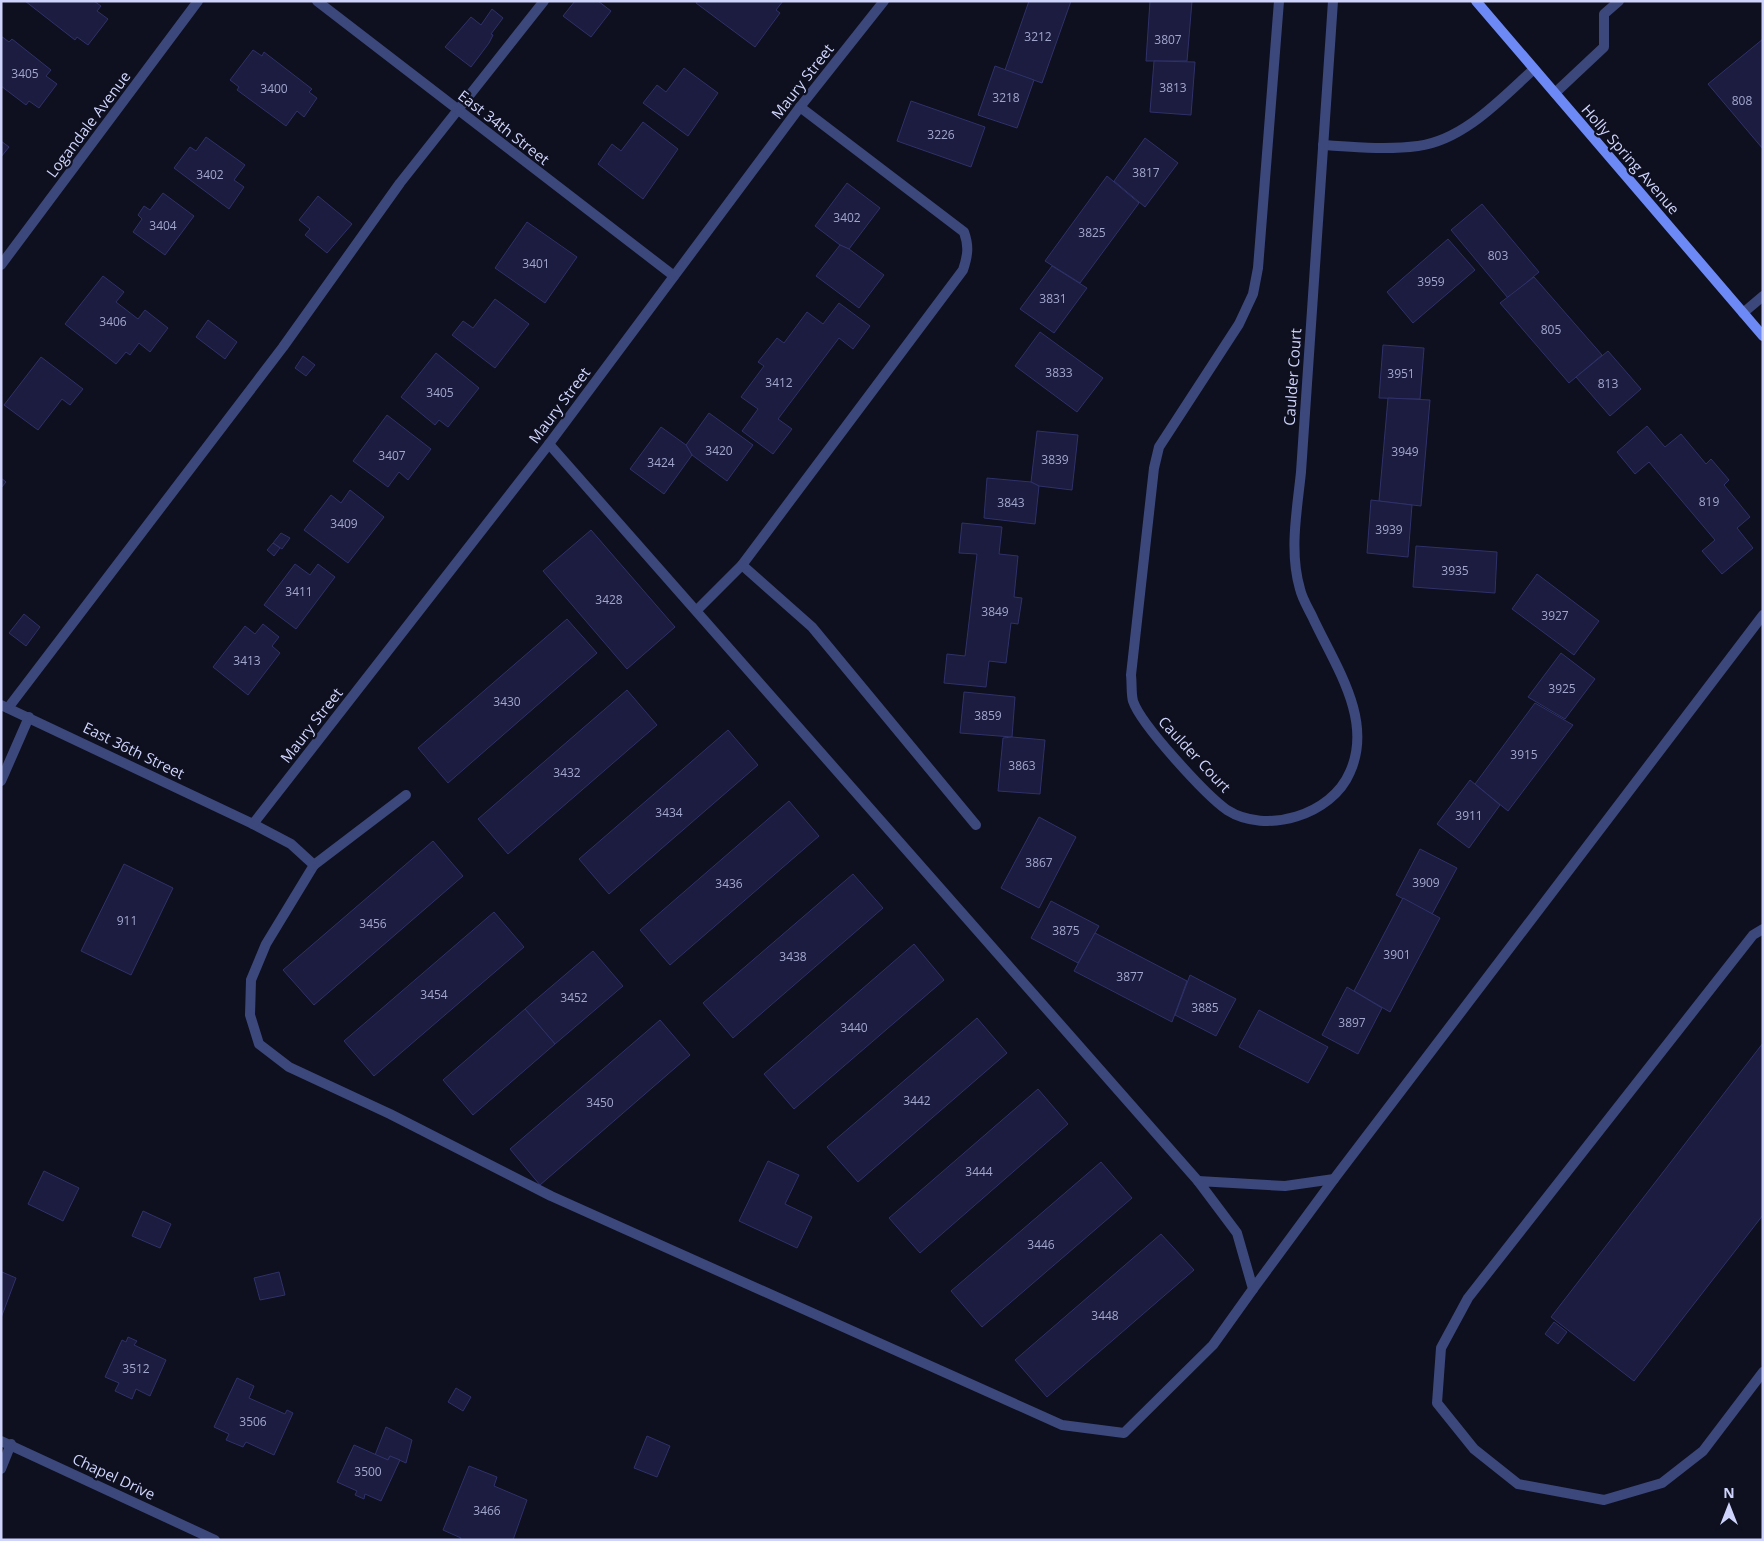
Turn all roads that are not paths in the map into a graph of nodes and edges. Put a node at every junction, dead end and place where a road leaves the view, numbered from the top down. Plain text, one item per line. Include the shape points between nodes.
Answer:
1 (198, 1) edge
2 (317, 1) edge
3 (544, 1) edge
4 (884, 1) edge
5 (1279, 1) edge
6 (1333, 1) edge
7 (1476, 1) edge
8 (1619, 1) edge
9 (1534, 69) junction
10 (1555, 93) junction
11 (800, 107) junction
12 (458, 110) junction
13 (1323, 145) junction
14 (1, 265) edge
15 (674, 276) junction
16 (1763, 296) edge
17 (1743, 313) junction
18 (1763, 336) edge
19 (549, 444) junction
20 (742, 565) junction
21 (697, 610) junction
22 (1763, 615) edge
23 (4, 707) edge
24 (29, 717) junction
25 (1, 781) edge
26 (406, 795) dead end
27 (253, 824) junction
28 (976, 825) dead end
29 (314, 865) junction
30 (1763, 929) edge
31 (1334, 1179) junction
32 (1198, 1181) junction
33 (1253, 1289) junction
34 (1763, 1372) edge
35 (6, 1443) edge
36 (1, 1469) edge
37 (215, 1540) edge

1 - 14 street, Logandale Avenue
2 - 12 street, East 34th Street
3 - 12 street
4 - 11 street, Maury Street
5 - 13 street, Caulder Court via 1258,268 1253,294 1239,324 1159,447 1131,675 1133,701 1143,720 1200,785 1228,810 1257,821 1286,819 1312,811 1334,796 1350,774 1358,749 1358,728 1352,702 1300,590 1293,546 1302,462
6 - 13 street, Caulder Court
7 - 9 street, Holly Spring Avenue
8 - 10 street via 1604,14 1604,46
9 - 10 street, Holly Spring Avenue
9 - 13 street via 1455,134 1420,146
10 - 17 street, Holly Spring Avenue
11 - 15 street, Maury Street
11 - 20 street via 964,232 968,256 957,278
12 - 15 street, East 34th Street
12 - 23 street via 400,183 283,347
15 - 19 street, Maury Street
16 - 17 street
17 - 18 street, Holly Spring Avenue
19 - 21 street
19 - 27 street, Maury Street
20 - 21 street
20 - 28 street via 812,627
21 - 32 street
22 - 31 street
23 - 24 street, East 36th Street
24 - 25 street
24 - 27 street, East 36th Street
26 - 29 street
27 - 29 street, East 36th Street via 291,844
29 - 33 street via 266,944 251,980 250,1015 259,1044 289,1067 551,1196 1062,1425 1124,1433 1213,1345
30 - 34 street via 1753,935 1468,1298 1441,1348 1437,1403 1474,1449 1518,1484 1604,1500 1662,1483 1704,1451
31 - 32 street via 1285,1186
31 - 33 street
32 - 33 street via 1238,1233
35 - 36 street
35 - 37 street, Chapel Drive

